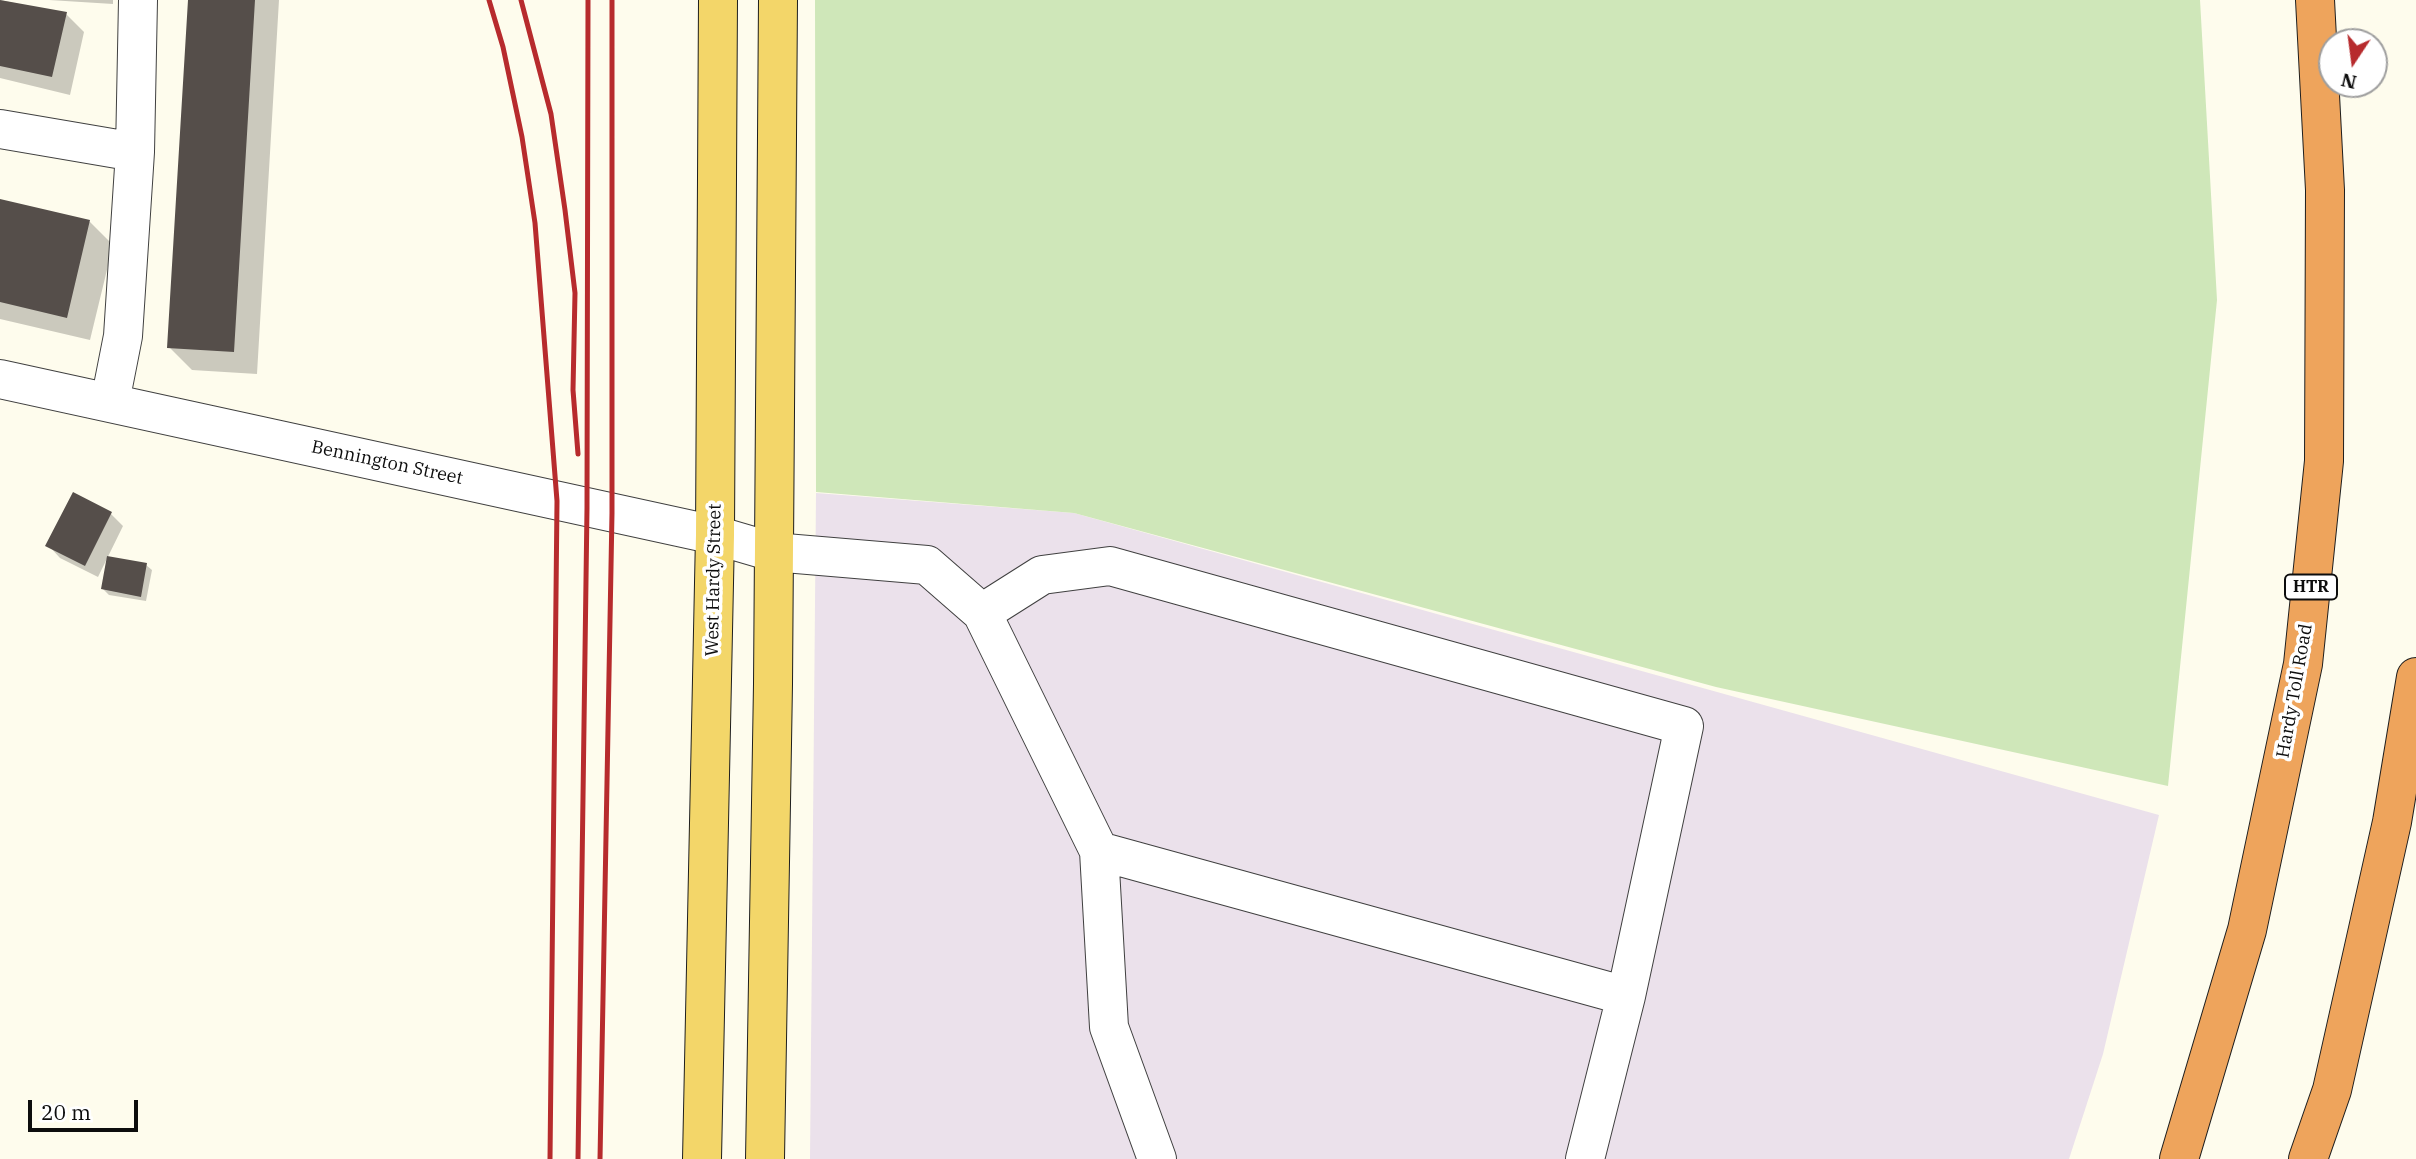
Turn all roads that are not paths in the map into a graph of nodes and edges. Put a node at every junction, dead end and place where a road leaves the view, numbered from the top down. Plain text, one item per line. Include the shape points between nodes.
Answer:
1 (138, 0) edge
2 (718, 0) edge
3 (778, 0) edge
4 (2315, 0) edge
5 (0, 129) edge
6 (135, 152) junction
7 (0, 379) edge
8 (110, 402) junction
9 (715, 535) junction
10 (774, 552) junction
11 (982, 613) junction
12 (2416, 677) edge
13 (1099, 850) junction
14 (1626, 996) junction
15 (702, 1159) edge
16 (765, 1159) edge
17 (1157, 1159) edge
18 (1586, 1159) edge
19 (2179, 1159) edge
20 (2308, 1159) edge

1 - 6 street
2 - 9 main road, West Hardy Street
3 - 10 main road
4 - 19 highway, Hardy Toll Road / HTR via 2325,190 2324,461 2303,664 2247,930
5 - 6 street
6 - 8 street via 123,336
7 - 8 street, Bennington Street
8 - 9 street, Bennington Street
9 - 10 street, Bennington Street
9 - 15 main road, West Hardy Street
10 - 11 street, Bennington Street via 927,565
10 - 16 main road
11 - 13 street
11 - 14 street via 1042,576 1110,566 1684,726
12 - 20 highway via 2392,822 2332,1090
13 - 14 street
13 - 17 street via 1108,1027
14 - 18 street

